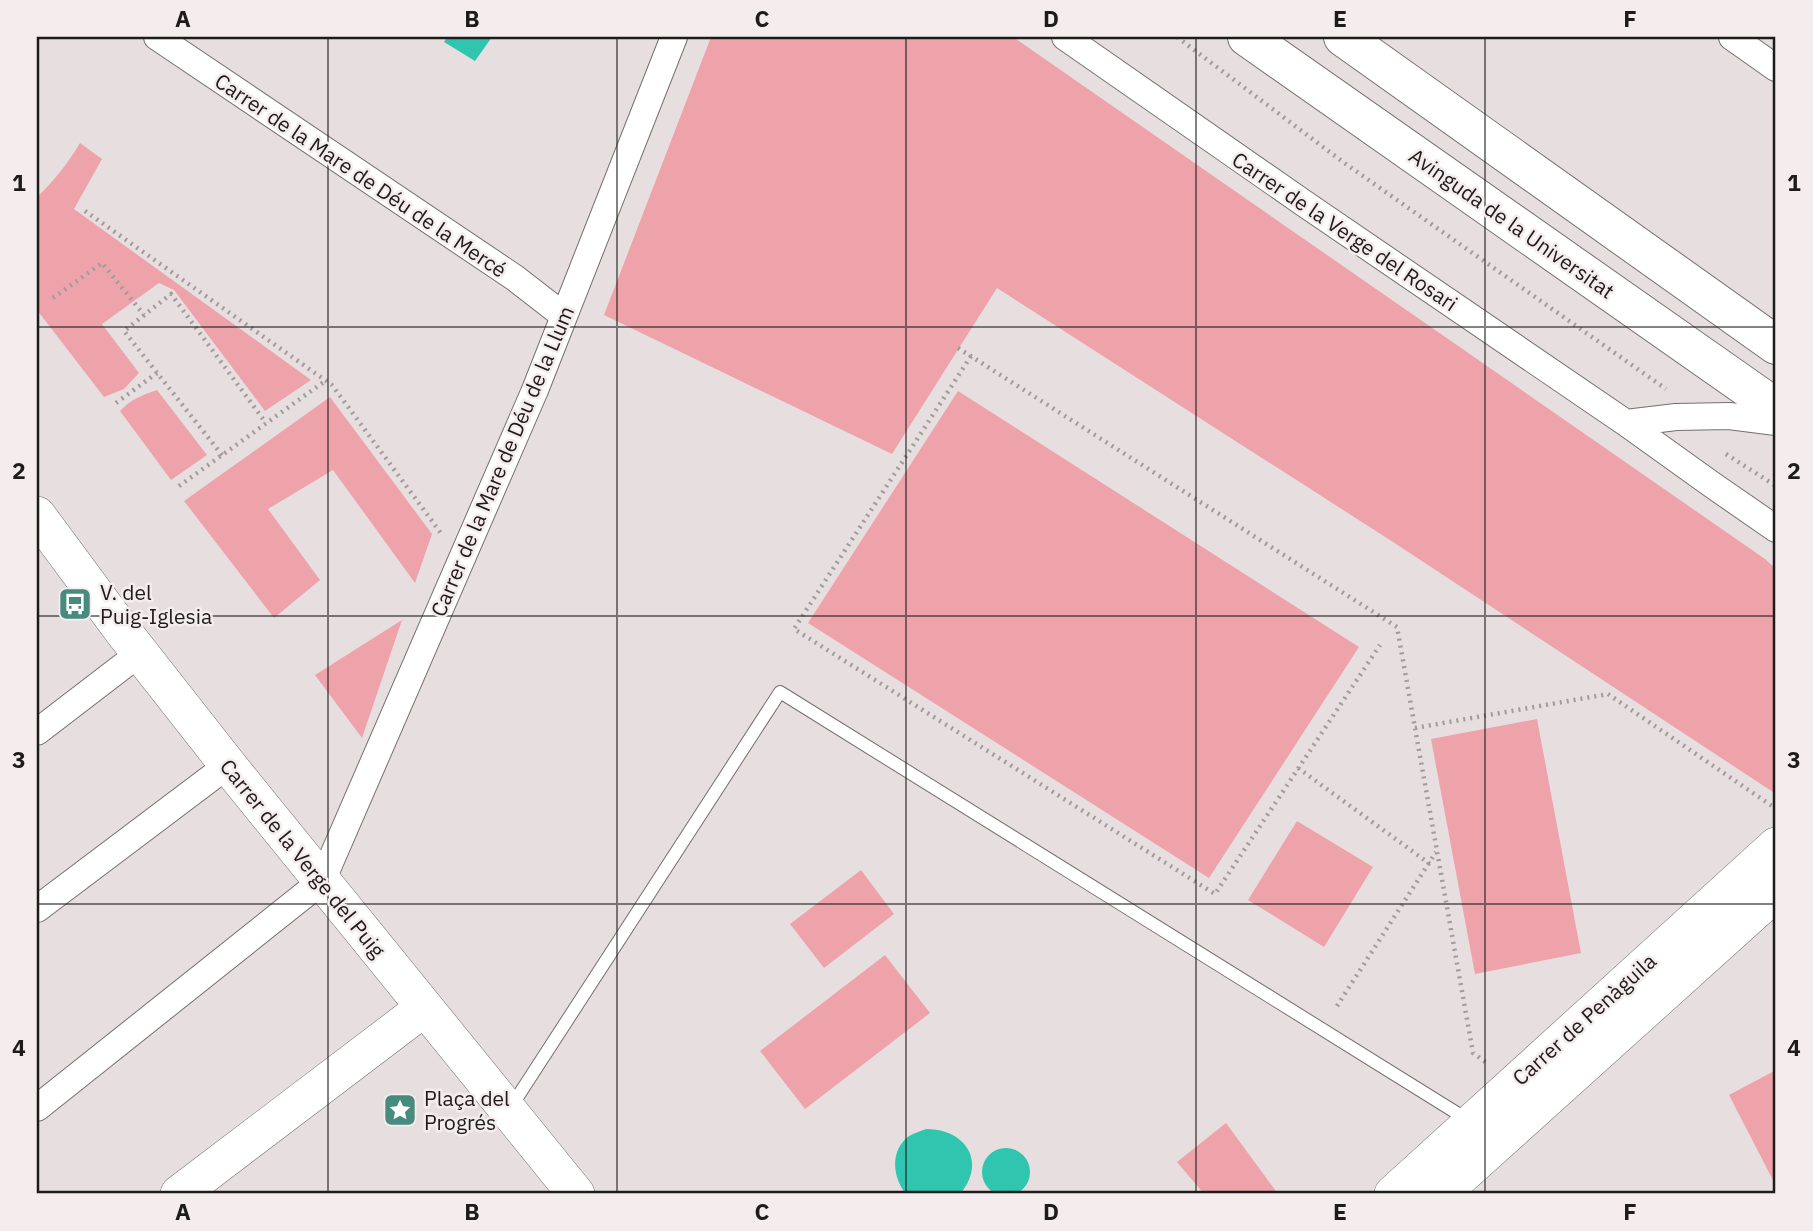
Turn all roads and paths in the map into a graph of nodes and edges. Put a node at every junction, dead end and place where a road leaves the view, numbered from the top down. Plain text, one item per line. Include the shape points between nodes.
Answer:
1 (674, 37) edge
2 (1065, 37) edge
3 (1177, 37) edge
4 (1247, 37) edge
5 (1343, 37) edge
6 (1732, 37) edge
7 (164, 39) edge
8 (1776, 68) edge
9 (85, 211) dead end
10 (53, 298) dead end
11 (144, 315) junction
12 (564, 316) junction
13 (1776, 345) edge
14 (958, 348) dead end
15 (971, 356) junction
16 (157, 373) junction
17 (325, 381) junction
18 (116, 403) dead end
19 (1776, 408) edge
20 (1699, 416) junction
21 (1776, 422) edge
22 (267, 423) junction
23 (1626, 423) junction
24 (1726, 454) dead end
25 (222, 455) junction
26 (179, 486) dead end
27 (1776, 486) edge
28 (37, 515) edge
29 (1776, 528) edge
30 (461, 560) junction
31 (1380, 645) dead end
32 (140, 653) junction
33 (1415, 728) junction
34 (37, 732) edge
35 (228, 765) junction
36 (1298, 768) junction
37 (1775, 808) edge
38 (1776, 846) edge
39 (1437, 852) junction
40 (1430, 864) junction
41 (322, 881) junction
42 (1776, 892) edge
43 (37, 909) edge
44 (1336, 1006) dead end
45 (424, 1008) junction
46 (1494, 1069) dead end
47 (37, 1108) edge
48 (509, 1110) junction
49 (1471, 1122) junction
50 (179, 1194) edge
51 (576, 1194) edge
52 (1393, 1194) edge
53 (1441, 1194) edge

1 - 12 street, Carrer de la Mare de Déu de la Llum
2 - 23 street, Carrer de la Verge del Rosari
3 - 20 path via 1343,162
4 - 19 main road, Avinguda de la Universitat
5 - 13 main road
6 - 8 street
7 - 12 street, Carrer de la Mare de Déu de la Mercé
9 - 17 path
10 - 11 path via 102,263
11 - 16 path via 124,331
11 - 22 path via 171,294
12 - 30 street, Carrer de la Mare de Déu de la Llum
14 - 15 path
15 - 33 path via 1397,627
15 - 36 path via 794,629 1215,894
16 - 18 path
16 - 25 path
17 - 22 path
17 - 30 path
20 - 21 street
20 - 23 street
22 - 25 path
23 - 29 street, Carrer de la Verge del Rosari
24 - 27 path
25 - 26 path
28 - 32 street, Carrer de la Verge del Puig
30 - 41 street, Carrer de la Mare de Déu de la Llum
31 - 36 path
32 - 34 street
32 - 35 street, Carrer de la Verge del Puig
33 - 37 path via 1608,694
33 - 39 path
35 - 41 street, Carrer de la Verge del Puig
35 - 43 street
36 - 40 path
38 - 49 street, Carrer de Penàguila
39 - 40 path
39 - 46 path via 1473,1053
40 - 44 path
41 - 45 street, Carrer de la Verge del Puig
41 - 47 street
42 - 53 street, Carrer de Penàguila
45 - 48 street, Carrer de la Verge del Puig
45 - 50 street
48 - 49 lane via 780,692
48 - 51 street, Carrer de la Verge del Puig
49 - 52 street, Carrer de Penàguila

